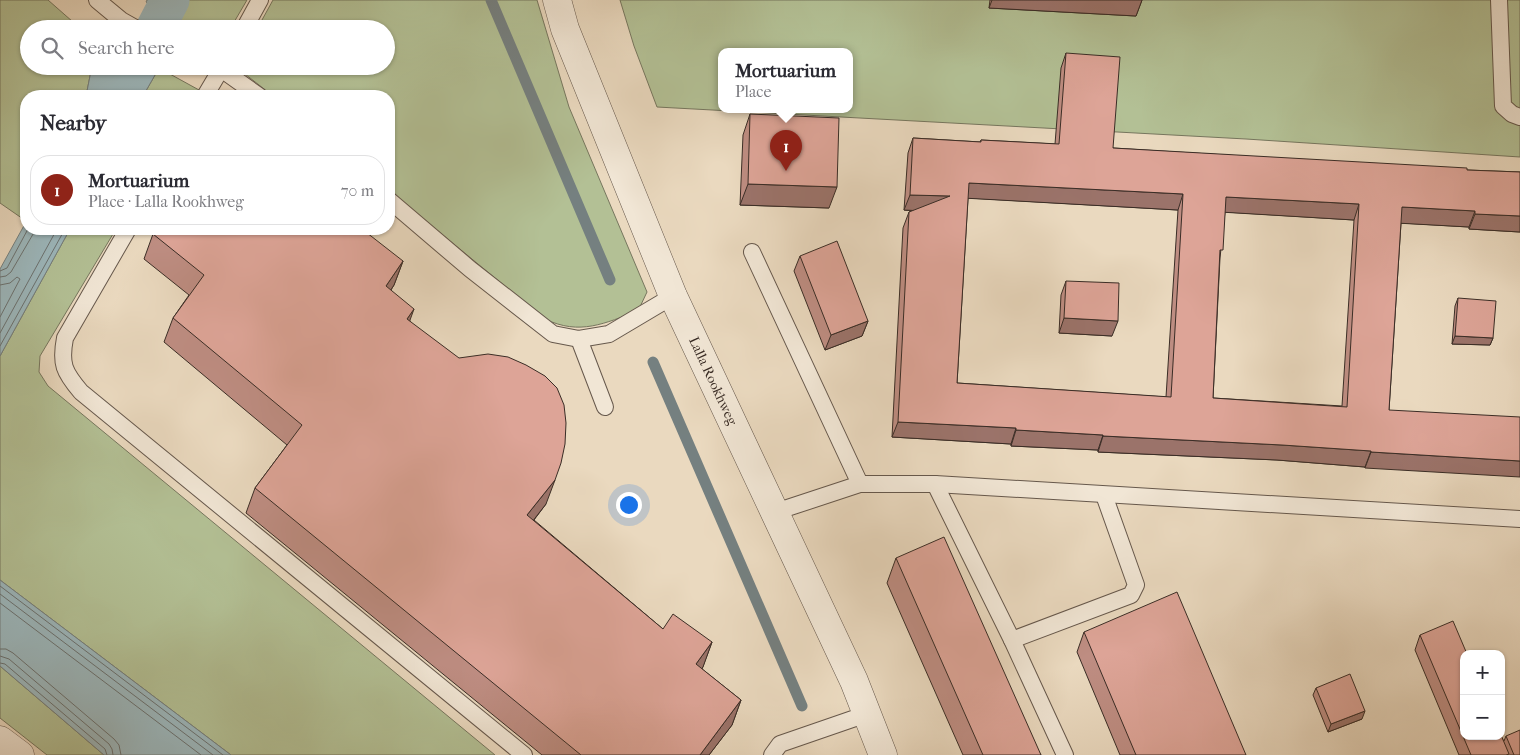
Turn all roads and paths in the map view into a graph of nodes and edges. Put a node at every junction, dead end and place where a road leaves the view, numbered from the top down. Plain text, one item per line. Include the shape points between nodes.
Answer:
1 (97, 0) edge
2 (260, 0) edge
3 (557, 0) edge
4 (1499, 0) edge
5 (121, 20) edge
6 (249, 20) edge
7 (216, 75) edge
8 (231, 75) edge
9 (208, 90) edge
10 (251, 90) edge
11 (1520, 117) edge
12 (395, 205) edge
13 (125, 235) edge
14 (752, 252) dead end
15 (674, 296) junction
16 (579, 339) junction
17 (605, 407) dead end
18 (860, 484) junction
19 (934, 484) junction
20 (1104, 495) junction
21 (775, 512) junction
22 (1520, 519) edge
23 (1012, 640) junction
24 (867, 714) junction
25 (0, 740) edge
26 (20, 755) edge
27 (524, 755) edge
28 (772, 755) edge
29 (884, 755) edge
30 (1065, 755) edge

1 - 5 lane
2 - 6 lane
3 - 15 street, Lalla Rookhweg via 565,29
4 - 11 lane via 1503,106
7 - 9 lane
8 - 10 lane
12 - 16 lane via 553,334
13 - 27 lane via 65,338 61,356 68,377 81,392
14 - 18 lane
15 - 16 lane via 608,334
15 - 21 street, Lalla Rookhweg
16 - 17 lane
18 - 19 lane
18 - 21 lane
19 - 20 lane
19 - 23 lane
20 - 22 lane
20 - 23 lane via 1136,585 1131,595
21 - 24 street, Lalla Rookhweg
23 - 30 lane
24 - 28 lane via 780,744
24 - 29 street, Lalla Rookhweg
25 - 26 street

